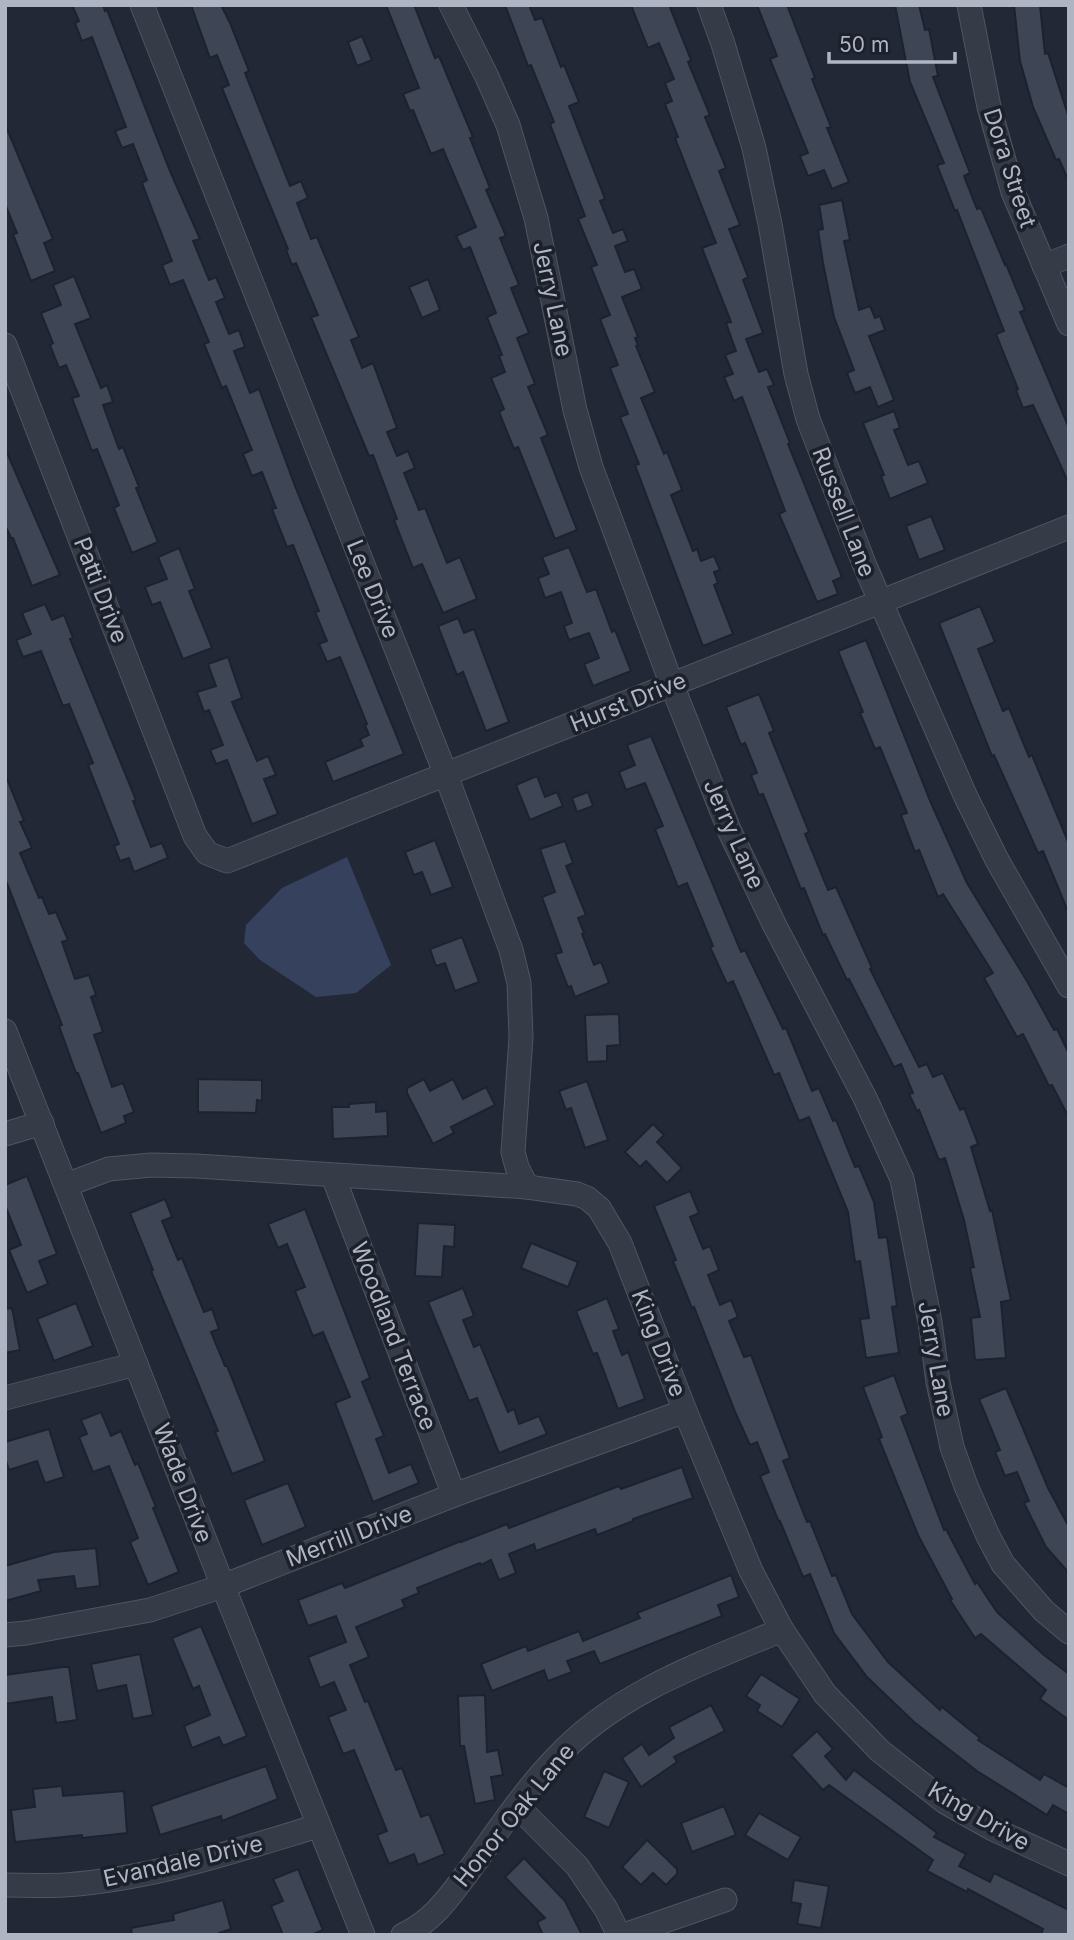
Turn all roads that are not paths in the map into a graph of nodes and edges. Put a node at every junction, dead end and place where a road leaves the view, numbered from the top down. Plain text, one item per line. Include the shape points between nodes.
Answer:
1 (142, 5) edge
2 (451, 5) edge
3 (709, 5) edge
4 (969, 5) edge
5 (1069, 256) edge
6 (1044, 266) junction
7 (1069, 324) edge
8 (5, 345) edge
9 (1069, 527) edge
10 (881, 603) junction
11 (671, 685) junction
12 (446, 775) junction
13 (195, 836) joint
14 (1069, 986) edge
15 (5, 1031) edge
16 (41, 1123) junction
17 (5, 1134) edge
18 (333, 1176) junction
19 (66, 1185) junction
20 (527, 1187) junction
21 (136, 1364) junction
22 (5, 1398) edge
23 (685, 1411) junction
24 (454, 1495) junction
25 (223, 1586) junction
26 (782, 1630) junction
27 (1069, 1632) edge
28 (5, 1635) edge
29 (517, 1806) junction
30 (318, 1826) junction
31 (1069, 1864) edge
32 (5, 1885) edge
33 (725, 1900) dead end
34 (363, 1935) edge
35 (403, 1935) edge
36 (622, 1935) edge

1 - 12 street, Lee Drive
2 - 11 street, Jerry Lane via 508,125 536,218 591,467
3 - 10 street, Russell Lane via 754,148 808,419
4 - 6 street, Dora Street via 989,107 1013,192
5 - 6 street
6 - 7 street, Dora Street
8 - 13 street, Patti Drive
9 - 10 street, Hurst Drive
10 - 11 street, Hurst Drive
10 - 14 street, Russell Lane via 965,795
11 - 12 street, Hurst Drive
11 - 27 street, Jerry Lane via 730,832 902,1179 937,1382 966,1486 1003,1564
12 - 13 street, Hurst Drive via 227,860 207,853
12 - 20 street, Lee Drive via 519,983 521,1037 513,1152
15 - 16 street, Wade Drive
16 - 17 street
16 - 19 street, Wade Drive
18 - 19 street, King Drive via 151,1165 109,1169
18 - 20 street, King Drive
18 - 24 street, Woodland Terrace
19 - 21 street, Wade Drive
20 - 23 street, King Drive via 577,1194 599,1208 620,1243
21 - 22 street
21 - 25 street, Wade Drive
23 - 24 street, Merrill Drive
23 - 26 street, King Drive via 751,1571
24 - 25 street, Merrill Drive
25 - 28 street, Merrill Drive via 150,1610
25 - 30 street, Wade Drive
26 - 29 street, Honor Oak Lane via 701,1663 624,1702 584,1730
26 - 31 street, King Drive via 825,1694 880,1751 945,1802
29 - 35 street, Honor Oak Lane via 441,1907
29 - 36 street via 577,1866
30 - 32 street, Evandale Drive via 157,1871 63,1885
30 - 34 street, Wade Drive
33 - 36 street

